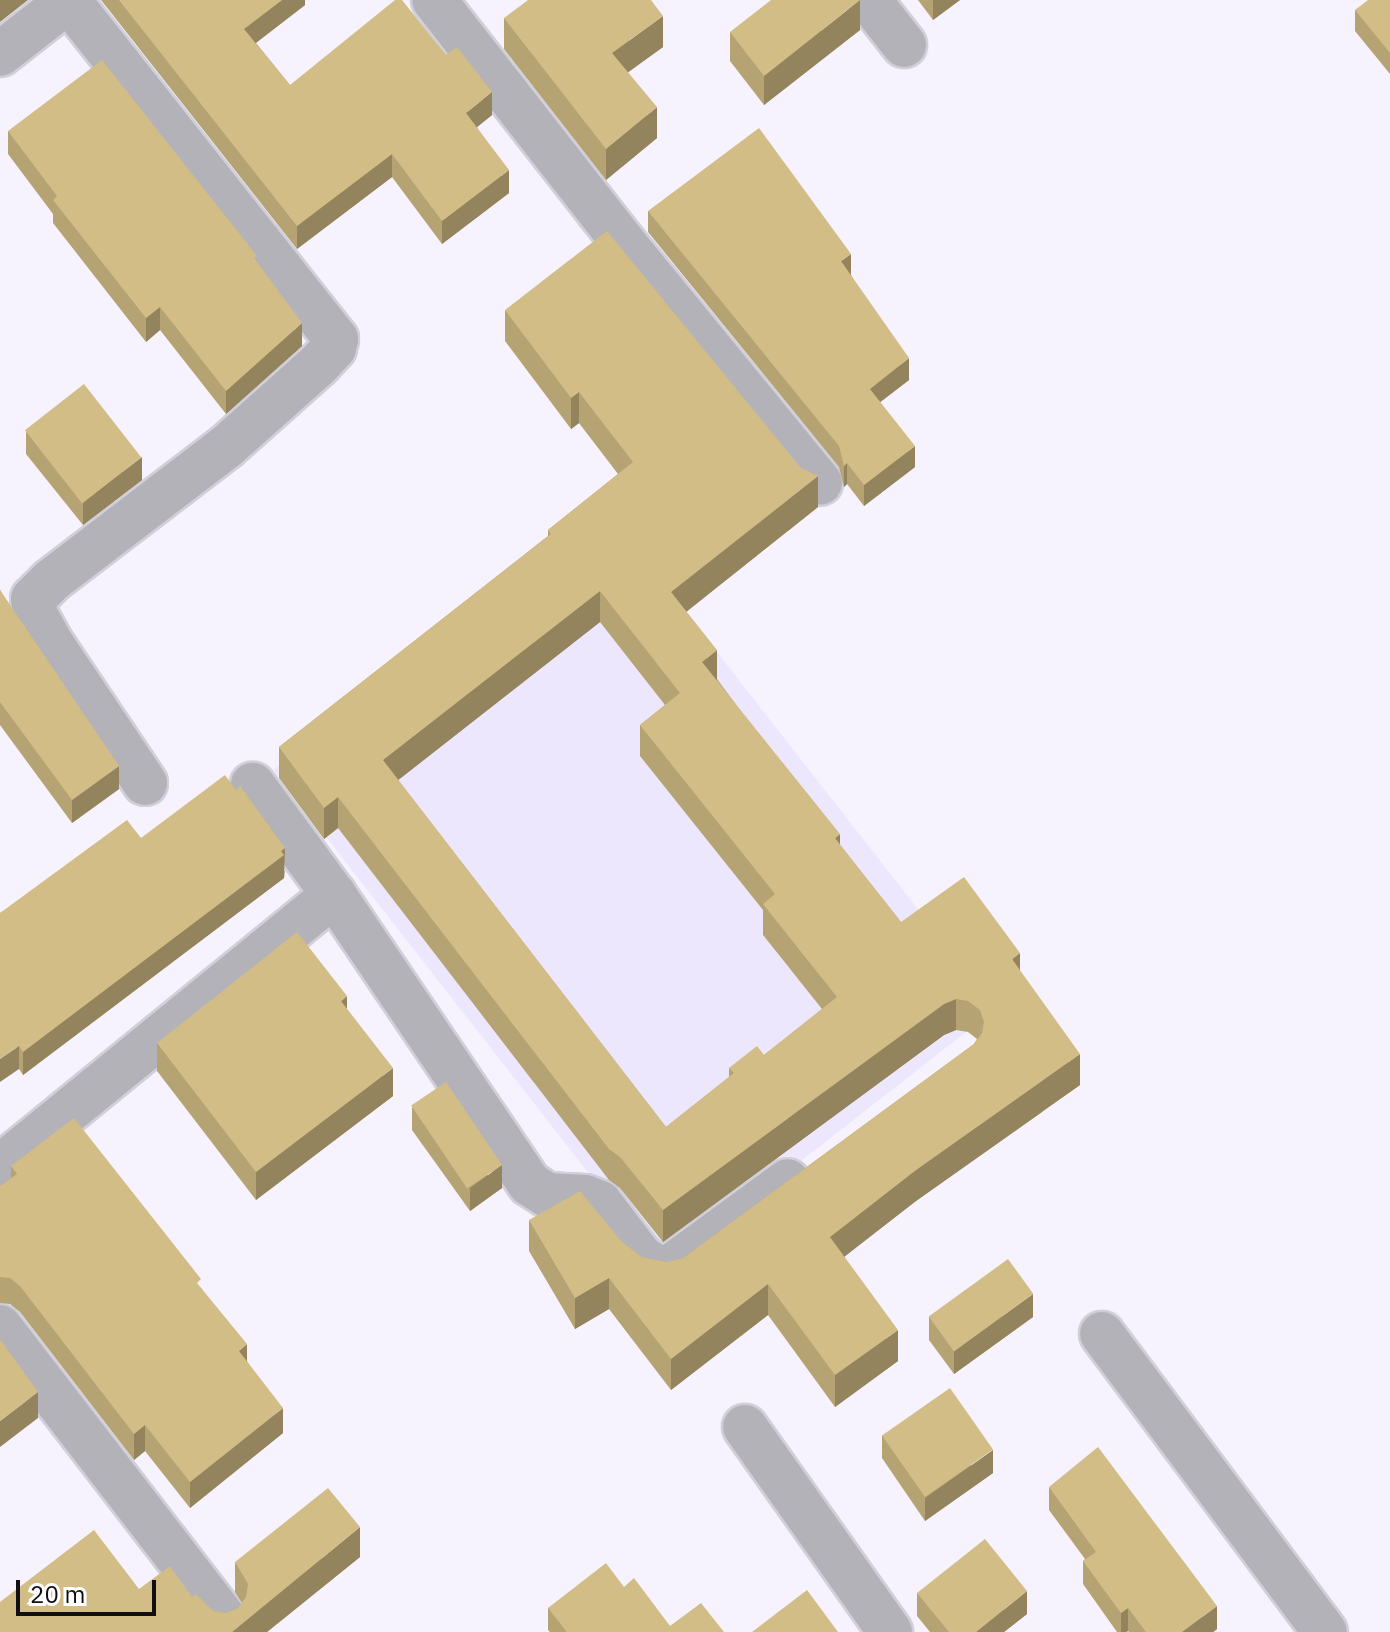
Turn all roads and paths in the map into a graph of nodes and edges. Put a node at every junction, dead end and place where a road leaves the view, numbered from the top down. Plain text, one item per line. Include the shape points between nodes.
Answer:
1 (69, 0) edge
2 (434, 0) edge
3 (869, 0) edge
4 (904, 45) dead end
5 (0, 54) edge
6 (820, 483) dead end
7 (145, 783) dead end
8 (253, 785) dead end
9 (334, 895) junction
10 (820, 1157) edge
11 (0, 1167) edge
12 (0, 1327) edge
13 (1102, 1334) dead end
14 (745, 1427) dead end
15 (223, 1617) edge
16 (890, 1632) edge
17 (1325, 1632) edge

1 - 5 street
1 - 7 street via 336,339 318,365 226,447 33,599 35,614 53,646
2 - 6 street
3 - 4 street
8 - 9 street
9 - 10 street via 530,1184 547,1195 600,1203 641,1257 656,1267 669,1268
9 - 11 street
12 - 15 street
13 - 17 street
14 - 16 street

